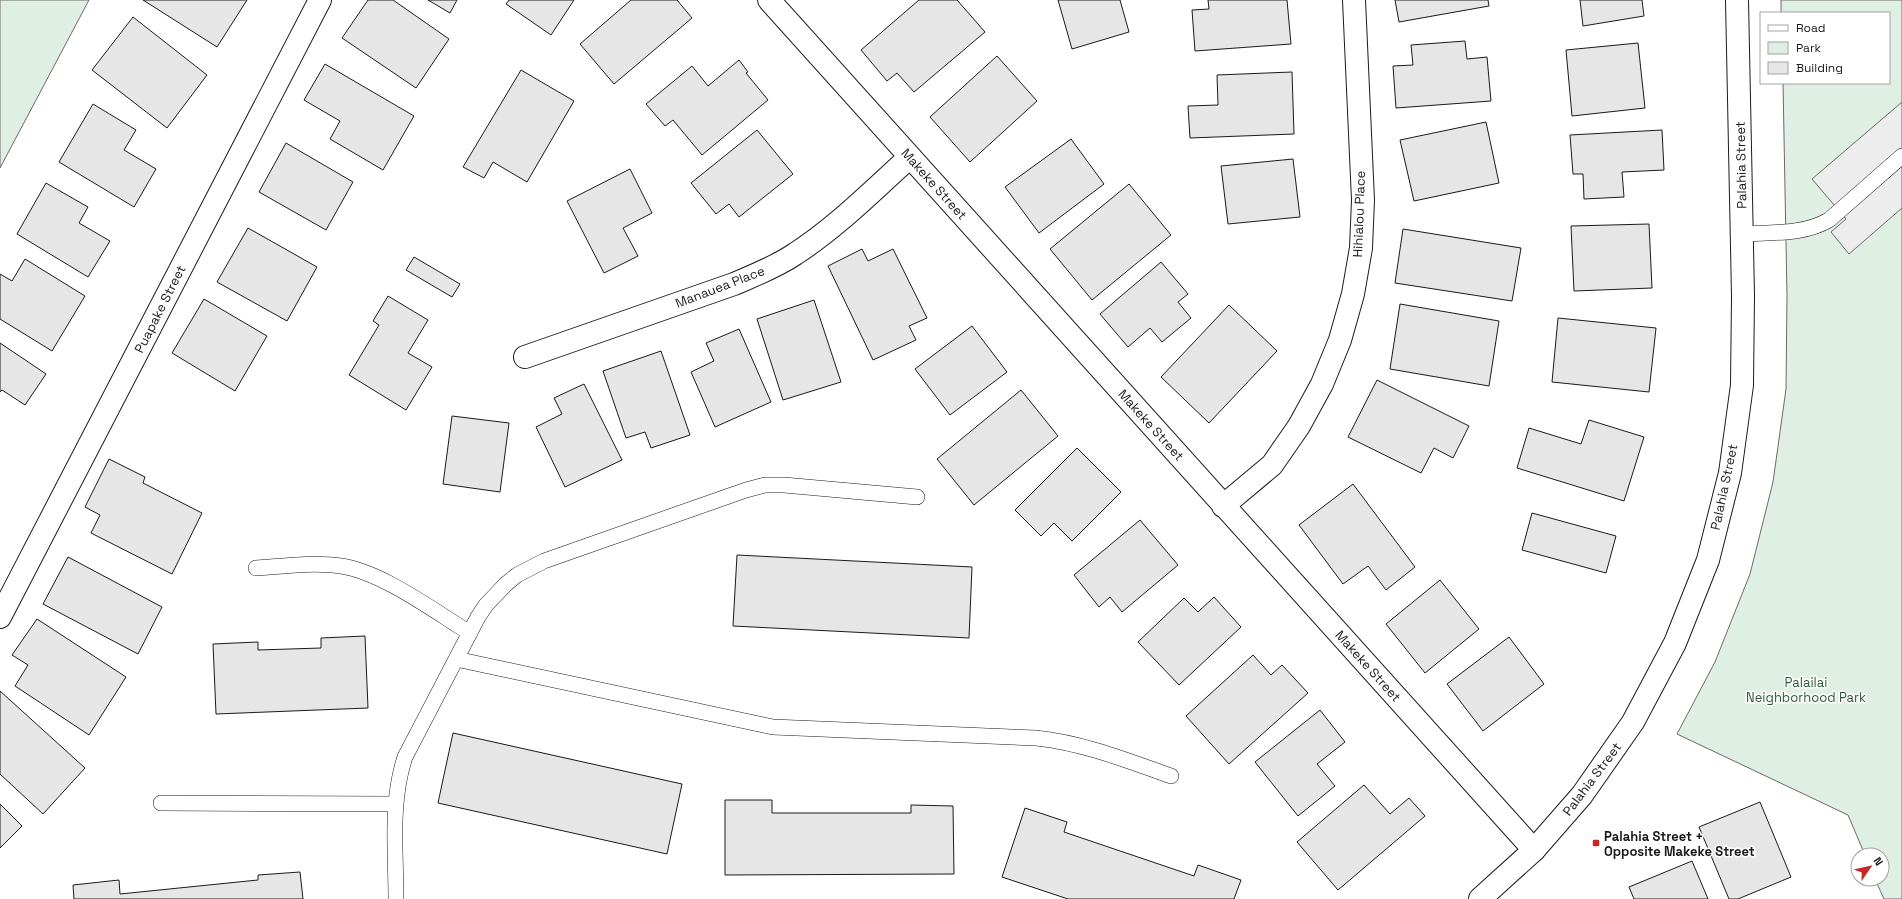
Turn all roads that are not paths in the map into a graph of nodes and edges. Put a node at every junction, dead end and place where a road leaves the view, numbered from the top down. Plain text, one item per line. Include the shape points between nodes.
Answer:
1 (320, 0) edge
2 (769, 0) edge
3 (1354, 0) edge
4 (1737, 0) edge
5 (1902, 156) edge
6 (910, 157) junction
7 (1742, 234) junction
8 (525, 357) dead end
9 (917, 497) dead end
10 (1223, 506) junction
11 (256, 568) dead end
12 (0, 617) edge
13 (470, 633) junction
14 (456, 659) junction
15 (1171, 776) dead end
16 (161, 803) dead end
17 (396, 804) junction
18 (1534, 850) junction
19 (396, 899) edge
20 (1480, 899) edge

1 - 12 street, Puapake Street
2 - 6 street, Makeke Street
3 - 10 street, Hihialou Place via 1363,200 1360,248 1353,294 1340,340 1322,384 1299,426 1272,464
4 - 7 street, Palahia Street
5 - 7 lane via 1818,227 1798,231
6 - 8 street, Manauea Place via 822,235 765,271
6 - 10 street, Makeke Street
7 - 18 street, Palahia Street via 1742,385 1730,473 1708,560 1675,643 1634,722 1582,795
9 - 13 lane via 784,485 765,485 751,489 530,568 517,575 496,594 478,617
10 - 18 street, Makeke Street
11 - 13 lane via 327,564 356,569 383,580
13 - 14 lane
14 - 15 lane via 773,727 1058,740 1100,751
14 - 17 lane via 405,757 400,772
16 - 17 lane
17 - 19 lane
18 - 20 street, Palahia Street

